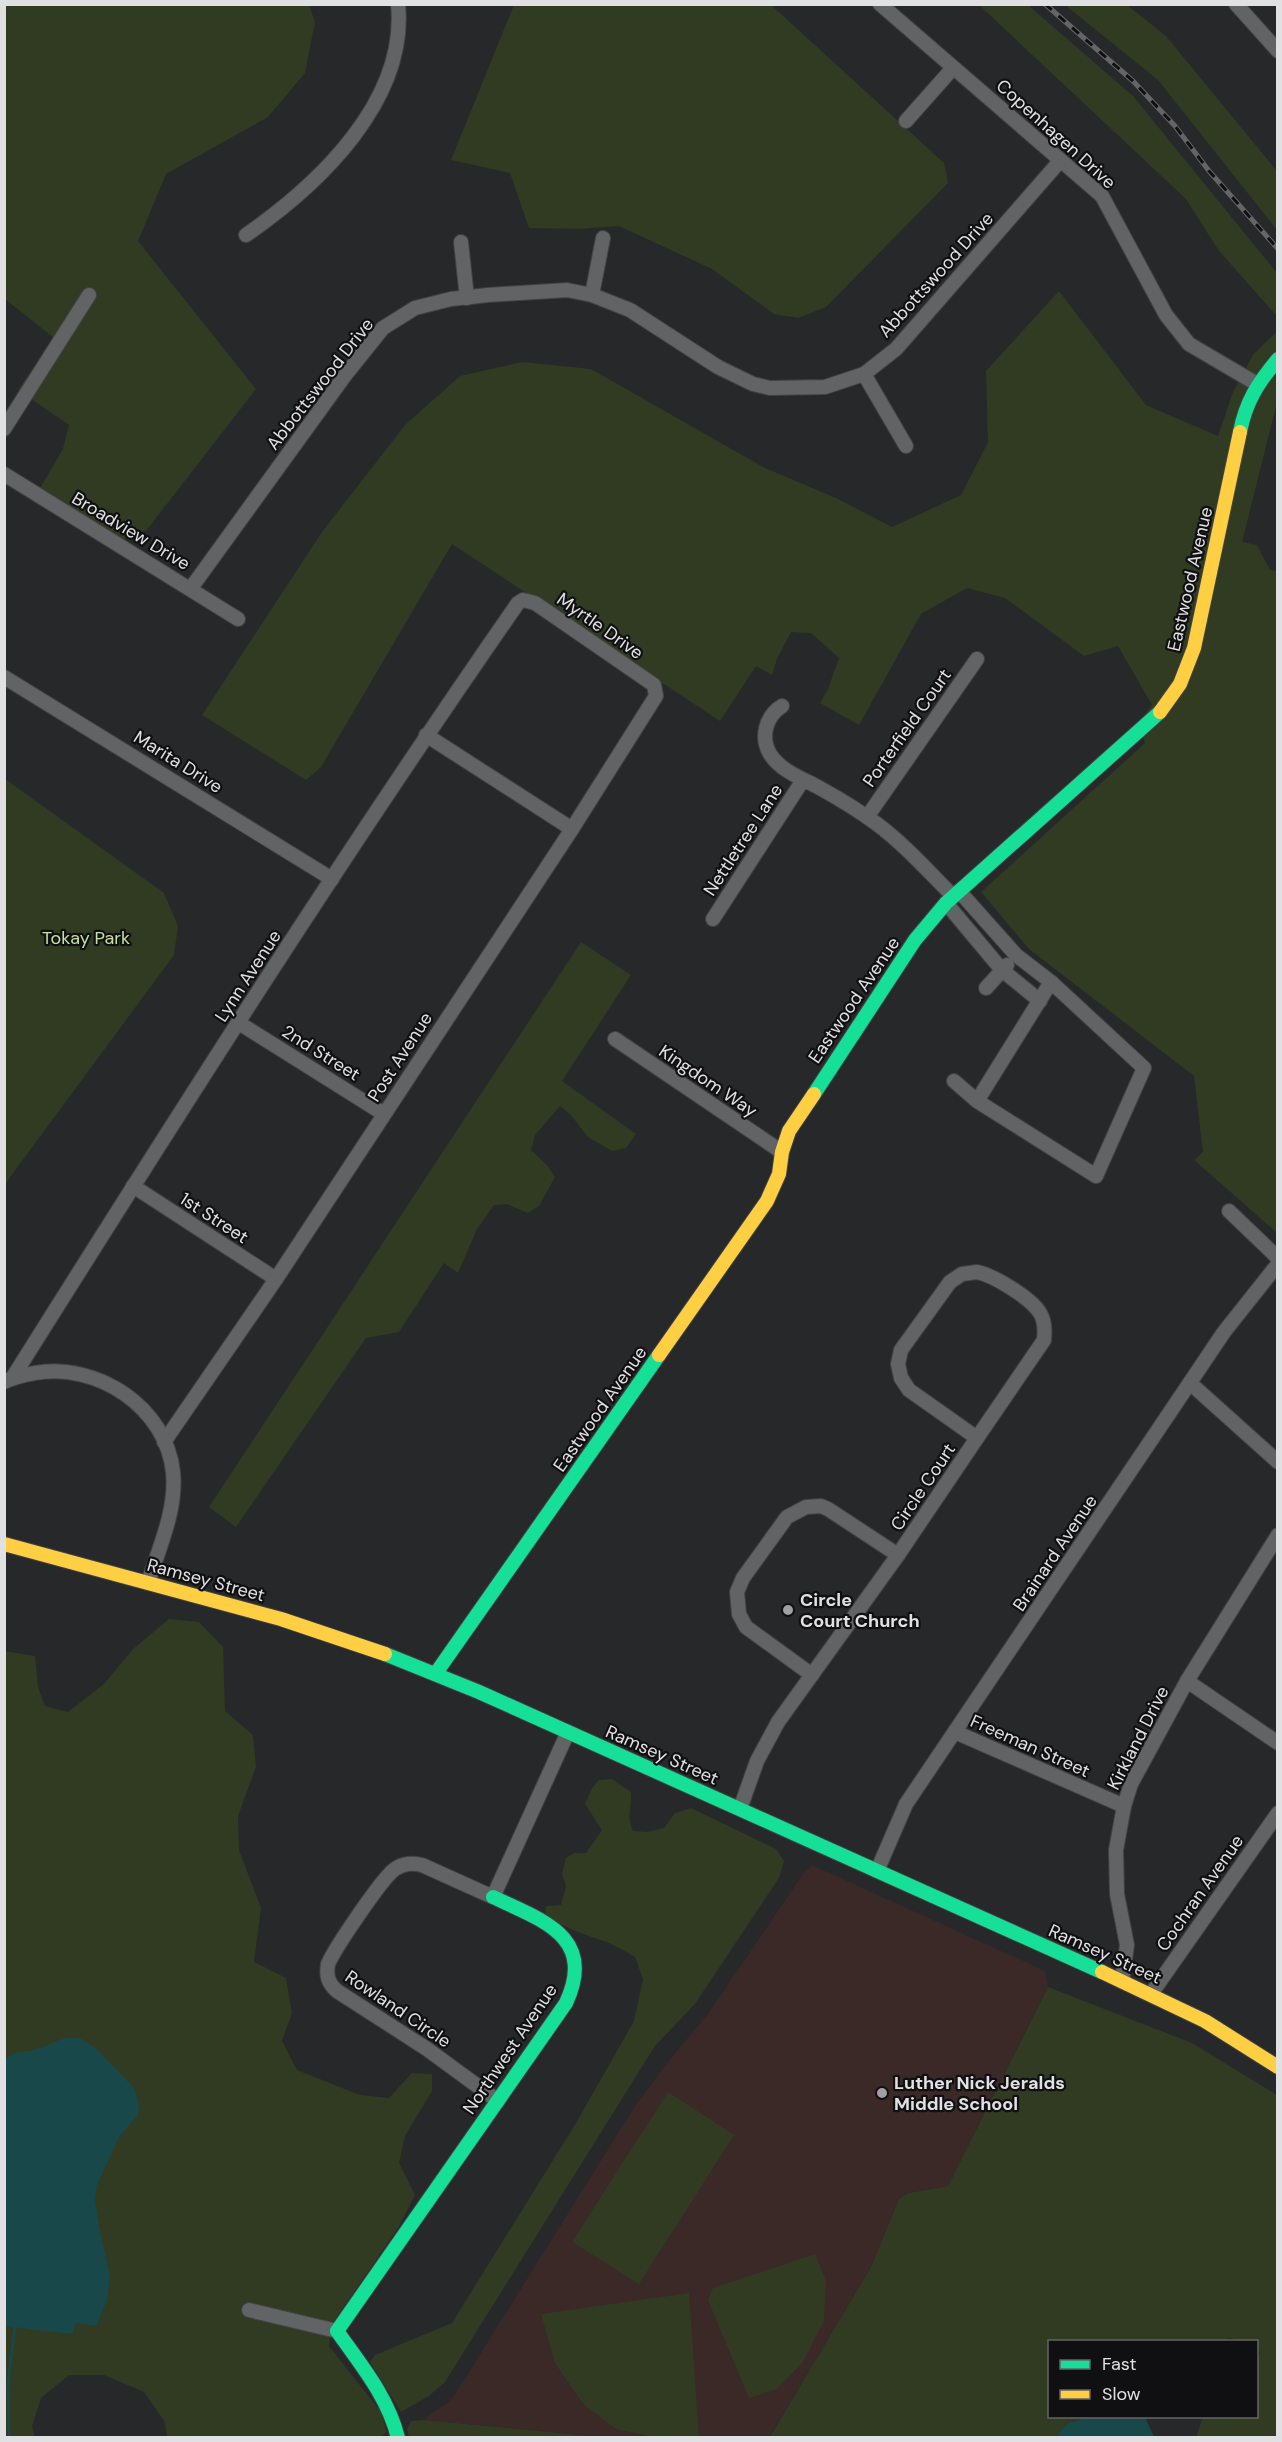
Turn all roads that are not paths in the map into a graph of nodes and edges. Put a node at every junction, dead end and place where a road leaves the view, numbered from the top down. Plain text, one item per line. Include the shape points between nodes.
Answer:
1 (398, 4) edge
2 (880, 4) edge
3 (1236, 4) edge
4 (1278, 51) edge
5 (954, 68) junction
6 (906, 121) dead end
7 (1060, 161) junction
8 (246, 235) dead end
9 (603, 238) dead end
10 (461, 242) dead end
11 (592, 295) junction
12 (89, 296) dead end
13 (467, 298) junction
14 (1278, 359) edge
15 (864, 374) junction
16 (1257, 384) junction
17 (4, 429) edge
18 (906, 446) dead end
19 (4, 474) edge
20 (191, 588) junction
21 (520, 600) joint
22 (238, 619) dead end
23 (977, 659) dead end
24 (4, 676) edge
25 (656, 688) joint
26 (782, 706) dead end
27 (426, 735) junction
28 (803, 780) junction
29 (867, 818) junction
30 (572, 829) junction
31 (332, 879) junction
32 (953, 897) junction
33 (713, 919) dead end
34 (1016, 955) junction
35 (1002, 970) junction
36 (1051, 982) junction
37 (986, 988) dead end
38 (1040, 1001) junction
39 (239, 1023) junction
40 (615, 1039) dead end
41 (954, 1081) dead end
42 (977, 1101) junction
43 (384, 1114) junction
44 (782, 1152) junction
45 (133, 1186) junction
46 (1229, 1211) dead end
47 (1278, 1258) edge
48 (1278, 1264) edge
49 (276, 1279) junction
50 (9, 1380) edge
51 (1190, 1383) junction
52 (977, 1438) junction
53 (164, 1442) junction
54 (1278, 1462) edge
55 (1278, 1535) edge
56 (4, 1544) edge
57 (898, 1555) junction
58 (148, 1583) junction
59 (436, 1673) junction
60 (812, 1675) junction
61 (1187, 1681) junction
62 (568, 1732) junction
63 (955, 1732) junction
64 (1278, 1743) edge
65 (1124, 1806) junction
66 (740, 1809) junction
67 (1278, 1812) edge
68 (877, 1871) junction
69 (493, 1897) junction
70 (1122, 1981) junction
71 (1151, 1994) junction
72 (1278, 2067) edge
73 (498, 2101) junction
74 (249, 2310) dead end
75 (337, 2331) junction
76 (398, 2438) edge

1 - 8 street via 394,55 368,114 328,168 299,196
2 - 5 street, Copenhagen Drive
3 - 4 street
5 - 6 street
5 - 7 street, Copenhagen Drive
7 - 15 street, Abbottswood Drive via 917,327
7 - 16 street, Copenhagen Drive via 1102,196 1166,315 1189,344
9 - 11 street
10 - 13 street
11 - 13 street, Abbottswood Drive via 557,290
11 - 15 street, Abbottswood Drive via 630,310 718,367 753,384 814,388
12 - 17 street
13 - 20 street, Abbottswood Drive via 415,308 383,328
14 - 16 street, Eastwood Avenue
15 - 18 street
16 - 32 street, Eastwood Avenue via 1243,416 1198,639 1179,687 1156,715
19 - 20 street, Broadview Drive
20 - 22 street, Broadview Drive
21 - 25 street, Myrtle Drive via 535,603
21 - 27 street, Lynn Avenue
23 - 29 street, Porterfield Court
24 - 31 street, Marita Drive
25 - 30 street, Post Avenue via 653,701
26 - 28 street via 768,721 765,742 776,762
27 - 30 street
27 - 31 street, Lynn Avenue
28 - 29 street
28 - 33 street, Nettletree Lane
29 - 32 street via 905,848
30 - 43 street, Post Avenue
31 - 39 street, Lynn Avenue
32 - 34 street
32 - 35 street
32 - 44 street, Eastwood Avenue via 915,940 807,1102 789,1131
34 - 35 street
34 - 36 street
35 - 37 street
35 - 38 street
36 - 38 street
36 - 42 street via 1144,1068 1096,1176
38 - 42 street
39 - 43 street, 2nd Street
39 - 45 street, Lynn Avenue
40 - 44 street, Kingdom Way
41 - 42 street
43 - 49 street, Post Avenue
44 - 59 street, Eastwood Avenue via 780,1174 767,1201
45 - 49 street, 1st Street
45 - 50 street, Lynn Avenue
46 - 47 street
48 - 51 street, Brainard Avenue
49 - 53 street, Post Avenue
50 - 53 street via 40,1372 69,1372 104,1381 140,1407
51 - 54 street
51 - 63 street, Brainard Avenue
52 - 52 street, Circle Court via 1044,1340 1042,1319 1035,1306 991,1275 977,1272 962,1274 946,1286 901,1350 898,1364 909,1390
52 - 57 street, Circle Court
53 - 58 street via 173,1472 173,1502
55 - 61 street, Kirkland Drive
56 - 58 street, Ramsey Street
57 - 60 street, Circle Court
57 - 60 street, Circle Court via 821,1506 806,1507 787,1517 739,1585 737,1607 746,1627
58 - 59 street, Ramsey Street via 305,1626
59 - 62 street, Ramsey Street
60 - 66 street, Circle Court via 766,1741
61 - 64 street
61 - 65 street, Kirkland Drive via 1141,1764
62 - 66 street, Ramsey Street
62 - 69 street
63 - 65 street, Freeman Street
63 - 68 street, Brainard Avenue via 906,1804
65 - 70 street, Kirkland Drive via 1116,1850 1117,1894 1127,1945
66 - 68 street, Ramsey Street
67 - 71 street, Cochran Avenue
68 - 70 street, Ramsey Street
69 - 73 street, Northwest Avenue via 556,1929 569,1947 575,1968 566,2003
69 - 73 street, Rowland Circle via 422,1864 400,1866 384,1880 331,1957 327,1971 330,1985 337,1991
70 - 71 street, Ramsey Street
71 - 72 street, Ramsey Street via 1215,2027
73 - 75 street, Northwest Avenue
74 - 75 street
75 - 76 street via 385,2402

